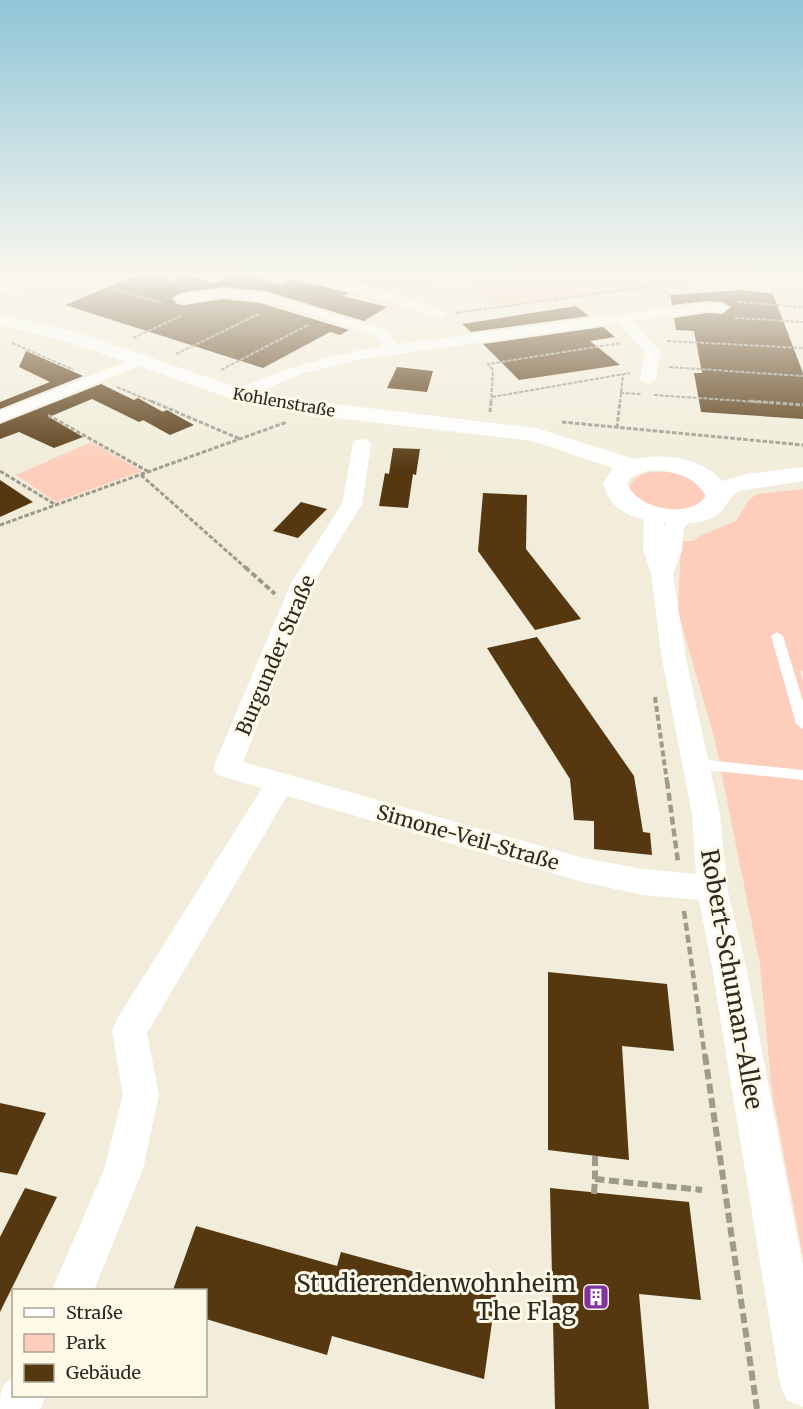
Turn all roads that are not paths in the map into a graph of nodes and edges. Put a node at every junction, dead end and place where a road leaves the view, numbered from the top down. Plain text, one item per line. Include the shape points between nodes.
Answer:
1 (77, 339) edge
2 (385, 339) edge
3 (465, 339) edge
4 (642, 339) edge
5 (392, 348) junction
6 (140, 361) junction
7 (650, 371) road end
8 (238, 395) junction
9 (0, 417) edge
10 (362, 444) dead end
11 (803, 472) edge
12 (626, 473) junction
13 (698, 473) junction
14 (718, 495) junction
15 (648, 513) junction
16 (685, 516) junction
17 (662, 574) junction
18 (777, 636) dead end
19 (803, 724) edge
20 (696, 764) junction
21 (227, 768) joint
22 (803, 775) edge
23 (280, 783) junction
24 (712, 888) junction
25 (73, 1289) edge
26 (803, 1384) edge

1 - 6 main road, Kohlenstraße
2 - 5 street
3 - 5 street
4 - 7 street via 653,351
5 - 8 street via 316,366
6 - 8 main road, Kohlenstraße
6 - 9 street
8 - 12 main road, Kohlenstraße via 318,409 507,431
10 - 21 street, Burgunder Straße via 352,504 302,583
11 - 13 main road via 775,469 717,476
11 - 14 main road via 736,484
12 - 13 main road via 667,464
12 - 15 main road via 615,486 620,496
13 - 14 main road via 712,483
14 - 16 main road via 709,509
15 - 16 main road
15 - 17 street, Robert-Schuman-Allee via 654,522 653,549
16 - 17 street, Robert-Schuman-Allee via 675,525
17 - 20 street, Robert-Schuman-Allee via 674,659
18 - 19 lane
20 - 22 lane
20 - 24 street, Robert-Schuman-Allee via 706,814
21 - 23 street, Simone-Veil-Straße
23 - 24 street, Simone-Veil-Straße via 583,870 632,880
23 - 25 street via 129,1031 141,1095 124,1169
24 - 26 street, Robert-Schuman-Allee

